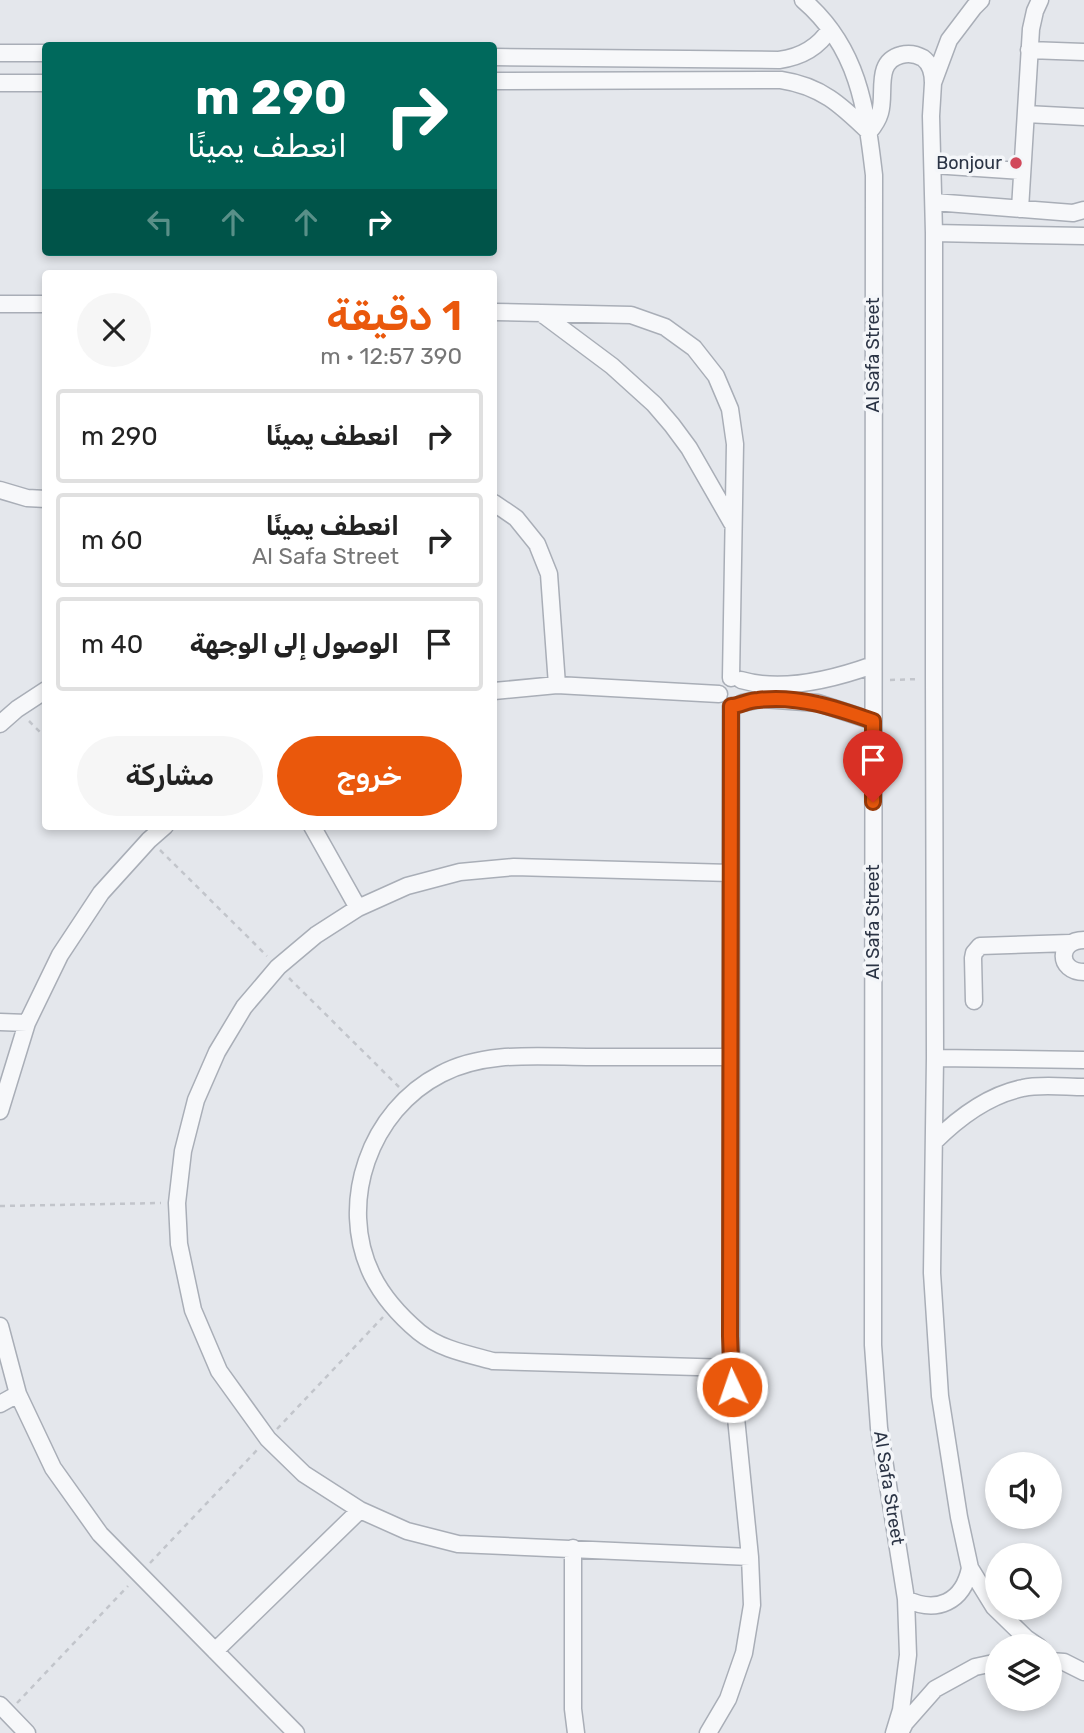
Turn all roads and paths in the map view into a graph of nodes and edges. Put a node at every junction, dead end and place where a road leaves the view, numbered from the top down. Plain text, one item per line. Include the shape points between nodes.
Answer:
1 (803, 0) edge
2 (981, 0) edge
3 (1040, 0) edge
4 (830, 29) junction
5 (1029, 50) junction
6 (1084, 52) edge
7 (0, 53) edge
8 (42, 53) edge
9 (497, 57) edge
10 (750, 60) junction
11 (750, 80) junction
12 (497, 81) edge
13 (0, 83) edge
14 (42, 83) edge
15 (933, 83) junction
16 (1026, 114) junction
17 (1084, 117) edge
18 (869, 132) junction
19 (933, 165) junction
20 (1021, 171) junction
21 (934, 202) junction
22 (1020, 209) junction
23 (1084, 210) edge
24 (934, 233) junction
25 (1084, 236) edge
26 (0, 304) edge
27 (42, 304) edge
28 (497, 312) edge
29 (541, 313) junction
30 (0, 490) edge
31 (42, 499) edge
32 (497, 505) edge
33 (734, 526) junction
34 (873, 673) junction
35 (934, 678) junction
36 (736, 679) junction
37 (557, 685) junction
38 (497, 691) edge
39 (42, 693) edge
40 (719, 694) junction
41 (736, 705) junction
42 (17, 709) junction
43 (873, 721) junction
44 (0, 724) edge
45 (42, 733) edge
46 (159, 830) edge
47 (314, 830) edge
48 (731, 873) junction
49 (358, 908) junction
50 (1077, 942) edge
51 (1084, 972) edge
52 (974, 1001) dead end
53 (0, 1022) edge
54 (27, 1023) junction
55 (730, 1057) junction
56 (935, 1058) junction
57 (1084, 1060) edge
58 (1084, 1087) edge
59 (0, 1111) edge
60 (934, 1142) junction
61 (177, 1203) junction
62 (0, 1206) edge
63 (393, 1307) junction
64 (0, 1326) edge
65 (731, 1368) junction
66 (18, 1394) junction
67 (0, 1404) edge
68 (268, 1438) junction
69 (360, 1510) junction
70 (573, 1548) junction
71 (750, 1557) junction
72 (970, 1568) junction
73 (139, 1575) junction
74 (906, 1599) junction
75 (1022, 1634) edge
76 (215, 1651) junction
77 (1062, 1662) edge
78 (985, 1665) edge
79 (1084, 1671) edge
80 (4, 1709) edge
81 (27, 1733) edge
82 (296, 1733) edge
83 (576, 1733) edge
84 (708, 1733) edge
85 (894, 1733) edge
86 (900, 1733) edge

1 - 4 street, Al Safa Street
2 - 15 street via 949,40
3 - 5 street
4 - 10 street via 817,45 799,56
4 - 18 street, Al Safa Street via 856,77
5 - 6 street
5 - 16 street
7 - 8 street
9 - 10 street
10 - 11 street
11 - 12 street
11 - 18 street via 781,80 814,88 843,106
13 - 14 street
15 - 18 street via 933,73 923,58 906,54 890,61 882,78 881,111
15 - 19 street
16 - 17 street
16 - 20 street
18 - 34 street, Al Safa Street via 874,175
19 - 20 street
19 - 21 street
20 - 22 street
21 - 22 street
21 - 24 street
22 - 23 street
24 - 25 street
24 - 35 street
26 - 27 street
28 - 29 street
29 - 33 street via 654,404 689,448
29 - 33 street via 631,315 665,327 694,348 716,376 730,409 735,444
30 - 31 street
32 - 37 street via 516,518 537,544 550,574
33 - 36 street
34 - 35 path
34 - 36 street via 808,682 761,684
34 - 43 street, Al Safa Street
35 - 56 street
36 - 40 street via 727,679
36 - 41 street via 747,691 745,700
37 - 38 street
37 - 40 street
39 - 42 street
40 - 41 street via 723,702
41 - 43 street via 762,699 818,703
41 - 48 street
42 - 44 street
42 - 45 path
43 - 74 street, Al Safa Street via 873,1345 878,1428
46 - 54 street via 101,894 60,956
47 - 49 street
48 - 49 street via 501,868 460,872 407,886
48 - 55 street
49 - 61 street via 278,967 223,1041 196,1100 183,1151
50 - 51 street via 1064,952 1065,963 1073,971
50 - 52 street via 979,946 973,958
53 - 54 street
54 - 59 street
55 - 63 street via 515,1056 477,1060 440,1074 408,1096 383,1125 366,1160 358,1198 364,1250 372,1274
55 - 65 street
56 - 57 street
56 - 60 street
58 - 60 street via 1025,1087 1008,1092 968,1113
60 - 72 street via 932,1273 940,1396
61 - 62 path
61 - 68 street via 179,1244 193,1310 219,1371
63 - 65 street via 421,1333 455,1352 493,1361
63 - 68 path
64 - 66 street
65 - 71 street
66 - 67 street
66 - 73 street via 53,1468 100,1534
68 - 69 street via 304,1474
68 - 73 path
69 - 70 street via 407,1531 458,1544
69 - 76 street
70 - 71 street
70 - 83 street
71 - 84 street via 752,1605 744,1653 728,1699
72 - 74 street via 962,1591 942,1605 917,1605
72 - 75 street via 993,1607
73 - 76 street
73 - 80 path
74 - 85 street, Al Safa Street via 908,1655
76 - 82 street
77 - 79 street
78 - 86 street via 935,1689
80 - 81 street

